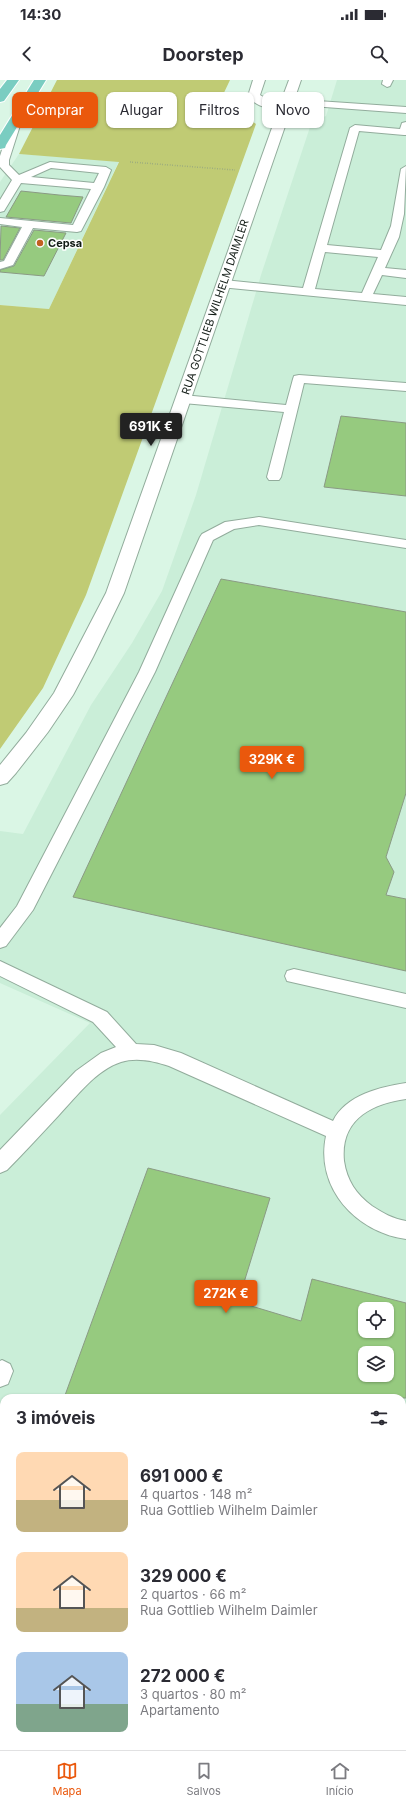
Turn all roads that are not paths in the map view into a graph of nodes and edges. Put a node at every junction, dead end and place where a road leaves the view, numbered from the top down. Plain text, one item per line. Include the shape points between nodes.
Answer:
1 (13, 80) edge
2 (40, 80) edge
3 (259, 80) edge
4 (296, 80) edge
5 (33, 92) edge
6 (291, 92) edge
7 (0, 98) edge
8 (262, 100) edge
9 (324, 101) edge
10 (406, 102) edge
11 (324, 104) edge
12 (406, 110) edge
13 (12, 126) edge
14 (14, 128) edge
15 (278, 128) edge
16 (405, 133) edge
17 (0, 145) edge
18 (406, 169) edge
19 (18, 179) junction
20 (99, 186) junction
21 (0, 209) edge
22 (0, 222) edge
23 (29, 224) junction
24 (321, 248) junction
25 (391, 250) junction
26 (0, 266) edge
27 (377, 271) junction
28 (406, 274) edge
29 (224, 284) junction
30 (308, 292) junction
31 (366, 297) junction
32 (406, 300) edge
33 (406, 387) edge
34 (183, 399) junction
35 (291, 408) junction
36 (274, 477) dead end
37 (406, 544) edge
38 (0, 778) edge
39 (0, 941) edge
40 (0, 968) edge
41 (294, 976) dead end
42 (406, 1001) edge
43 (132, 1052) junction
44 (406, 1091) edge
45 (337, 1132) junction
46 (0, 1164) edge
47 (406, 1230) edge

1 - 7 main road
2 - 5 main road
3 - 8 street via 254,96
4 - 6 street, RUA GOTTLIEB WILHELM DAIMLER
9 - 10 lane
11 - 12 lane
13 - 17 main road
14 - 19 lane via 4,165
15 - 29 street, RUA GOTTLIEB WILHELM DAIMLER
16 - 24 lane via 355,128
18 - 25 lane
19 - 20 lane
19 - 20 lane via 50,165 106,170
19 - 21 lane
20 - 23 lane via 77,229
22 - 23 lane
23 - 26 lane via 9,263
24 - 25 lane
24 - 30 lane
25 - 27 lane
27 - 28 lane
27 - 31 lane
29 - 30 lane
29 - 34 street, RUA GOTTLIEB WILHELM DAIMLER
30 - 31 lane
31 - 32 lane
33 - 35 lane via 299,379
34 - 35 lane
34 - 38 street, RUA GOTTLIEB WILHELM DAIMLER via 114,593 81,663 41,727
35 - 36 lane
37 - 39 lane via 259,521 230,525 207,537 147,672 24,910
40 - 43 lane via 100,1017
41 - 42 lane
43 - 45 lane via 156,1053 174,1059
43 - 46 lane via 97,1064
44 - 45 lane via 383,1094 363,1103 347,1116
45 - 47 lane via 332,1156 337,1179 352,1202 374,1219

